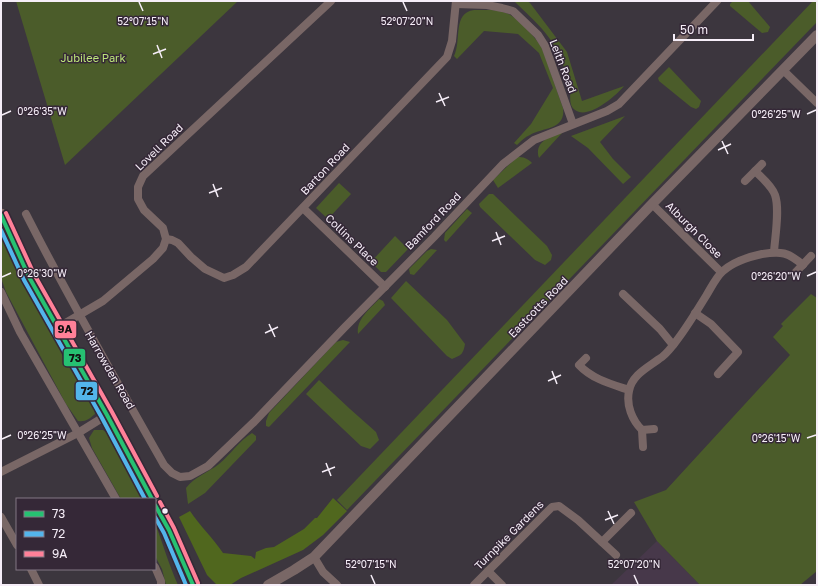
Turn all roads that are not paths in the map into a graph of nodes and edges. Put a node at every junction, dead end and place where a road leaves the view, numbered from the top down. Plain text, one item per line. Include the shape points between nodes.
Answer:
1 (331, 1) edge
2 (717, 1) edge
3 (456, 2) edge
4 (817, 35) edge
5 (783, 70) junction
6 (817, 103) edge
7 (573, 124) junction
8 (762, 164) dead end
9 (755, 171) junction
10 (745, 181) dead end
11 (652, 204) junction
12 (303, 208) junction
13 (1, 214) edge
14 (26, 214) dead end
15 (166, 239) junction
16 (774, 252) junction
17 (811, 256) dead end
18 (803, 265) junction
19 (721, 272) junction
20 (794, 274) dead end
21 (385, 287) junction
22 (1, 292) edge
23 (623, 294) dead end
24 (695, 313) junction
25 (79, 315) junction
26 (57, 328) junction
27 (673, 345) junction
28 (586, 358) dead end
29 (718, 374) dead end
30 (629, 390) junction
31 (107, 415) junction
32 (654, 429) dead end
33 (642, 430) junction
34 (78, 433) junction
35 (643, 447) dead end
36 (1, 472) edge
37 (180, 477) joint
38 (115, 498) edge
39 (151, 498) edge
40 (156, 507) edge
41 (631, 513) dead end
42 (1, 517) edge
43 (602, 542) junction
44 (16, 543) edge
45 (616, 554) dead end
46 (314, 557) junction
47 (184, 568) junction
48 (156, 569) edge
49 (32, 570) edge
50 (488, 571) junction
51 (39, 585) edge
52 (160, 585) edge
53 (187, 585) edge
54 (193, 585) edge
55 (268, 585) edge
56 (337, 585) edge
57 (474, 585) edge
58 (502, 585) edge

1 - 15 street, Lovell Road via 143,176 138,187 138,199 144,210 162,228
2 - 7 street, Bamford Road via 620,104
3 - 7 street, Leith Road via 513,11 538,35 545,46
3 - 12 street, Barton Road via 452,41 446,57
4 - 5 street, Eastcotts Road
5 - 6 street
5 - 11 street, Eastcotts Road
7 - 21 street, Bamford Road via 534,140 502,164
8 - 9 street
9 - 10 street
9 - 16 street via 775,195 777,205
11 - 19 street, Alburgh Close
11 - 46 street, Eastcotts Road
12 - 15 street, Barton Road via 246,267 224,278 205,269 178,243
12 - 21 street, Collins Place
13 - 26 main road via 29,277
14 - 25 street, Harrowden Road
15 - 25 street via 163,248 153,259 103,302
16 - 18 street, Alburgh Close via 784,252 793,256
16 - 19 street, Alburgh Close via 753,256
17 - 18 street
18 - 20 street
19 - 24 street, Alburgh Close
21 - 37 street, Bamford Road via 208,466 190,476
22 - 34 street via 20,332
23 - 27 street
24 - 27 street, Alburgh Close
24 - 29 street via 711,324 738,352
25 - 26 street
25 - 37 street, Harrowden Road via 164,465 172,474
26 - 31 main road
27 - 30 street, Alburgh Close via 661,358 637,375
28 - 30 street via 579,364 583,369 596,378
30 - 33 street via 628,403 632,416
31 - 34 street
31 - 39 main road
32 - 33 street
33 - 35 street
34 - 36 street
34 - 38 street
40 - 47 main road via 169,530
41 - 43 street
42 - 44 street
43 - 45 street, Turnpike Gardens
43 - 50 street, Turnpike Gardens via 559,506 552,507
46 - 55 street, Eastcotts Road
46 - 56 street
47 - 53 main road
47 - 54 main road
48 - 52 street
49 - 51 street
50 - 57 street, Turnpike Gardens
50 - 58 street

